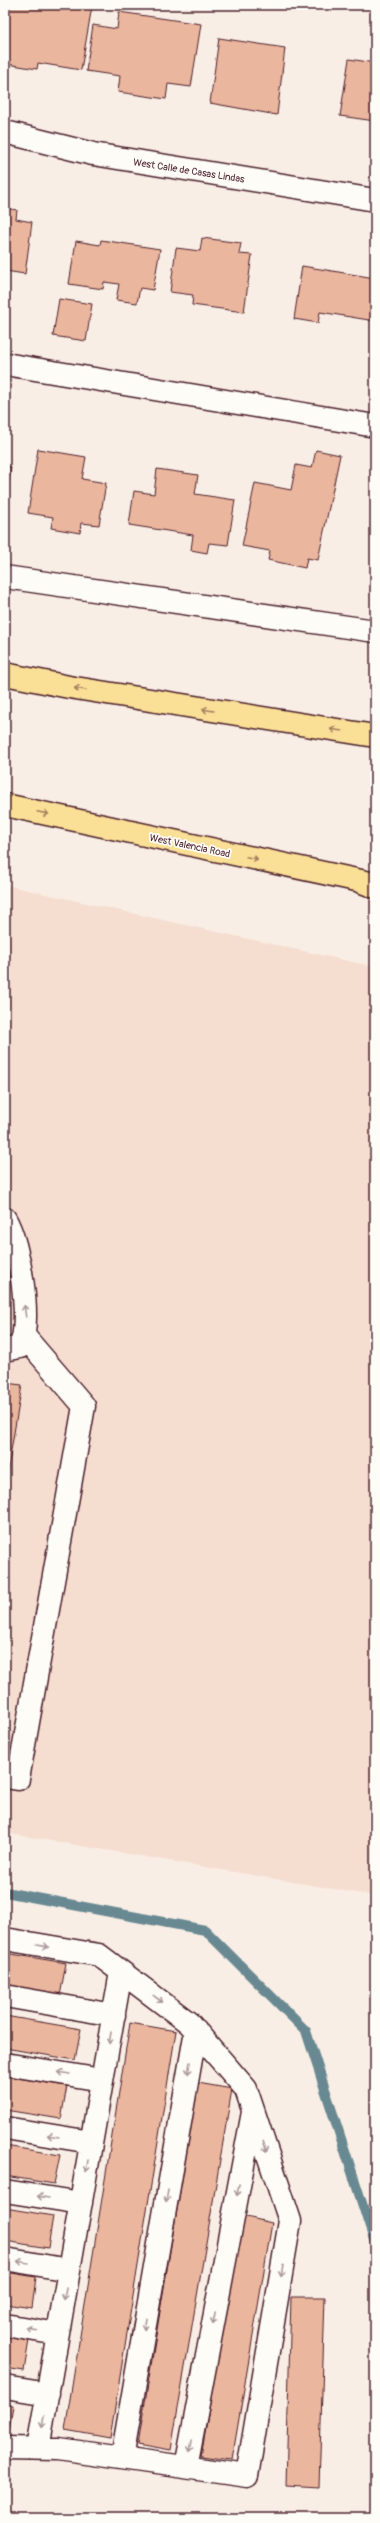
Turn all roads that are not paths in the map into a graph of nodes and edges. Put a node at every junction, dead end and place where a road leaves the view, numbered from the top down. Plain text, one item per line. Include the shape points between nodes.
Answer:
1 (5, 132) edge
2 (375, 200) edge
3 (5, 364) edge
4 (375, 426) edge
5 (5, 577) edge
6 (375, 631) edge
7 (5, 674) edge
8 (375, 736) edge
9 (5, 805) edge
10 (371, 884) edge
11 (5, 1219) edge
12 (25, 1337) junction
13 (5, 1350) edge
14 (5, 1777) edge
15 (5, 1939) edge
16 (122, 1972) junction
17 (5, 1996) edge
18 (114, 2015) junction
19 (196, 2030) junction
20 (5, 2064) edge
21 (102, 2080) junction
22 (253, 2111) junction
23 (5, 2128) edge
24 (91, 2142) junction
25 (5, 2191) edge
26 (81, 2203) junction
27 (5, 2259) edge
28 (69, 2270) junction
29 (5, 2324) edge
30 (58, 2334) junction
31 (5, 2387) edge
32 (48, 2394) junction
33 (5, 2448) edge
34 (38, 2448) junction
35 (122, 2458) junction
36 (186, 2467) junction

1 - 2 street, West Calle de Casas Lindas via 93,154
3 - 4 street
5 - 6 street
8 -> 7 main road via 69,687
9 -> 10 main road, West Valencia Road
12 -> 11 street via 20,1261 10,1227
12 - 13 street via 20,1347
12 - 14 street via 84,1406 18,1779
15 -> 16 street via 99,1955
16 - 18 street
16 -> 19 street
17 - 18 street
18 -> 21 street
19 - 22 street via 246,2089
19 -> 35 street
21 -> 20 street
21 - 24 street
22 -> 36 street
22 -> 36 street via 290,2221 247,2476
24 -> 23 street
24 -> 26 street
26 -> 25 street
26 - 28 street
28 -> 27 street
28 -> 30 street
30 -> 29 street
30 - 32 street
31 - 32 street
32 -> 34 street
33 - 34 street
34 - 35 street
35 - 36 street

